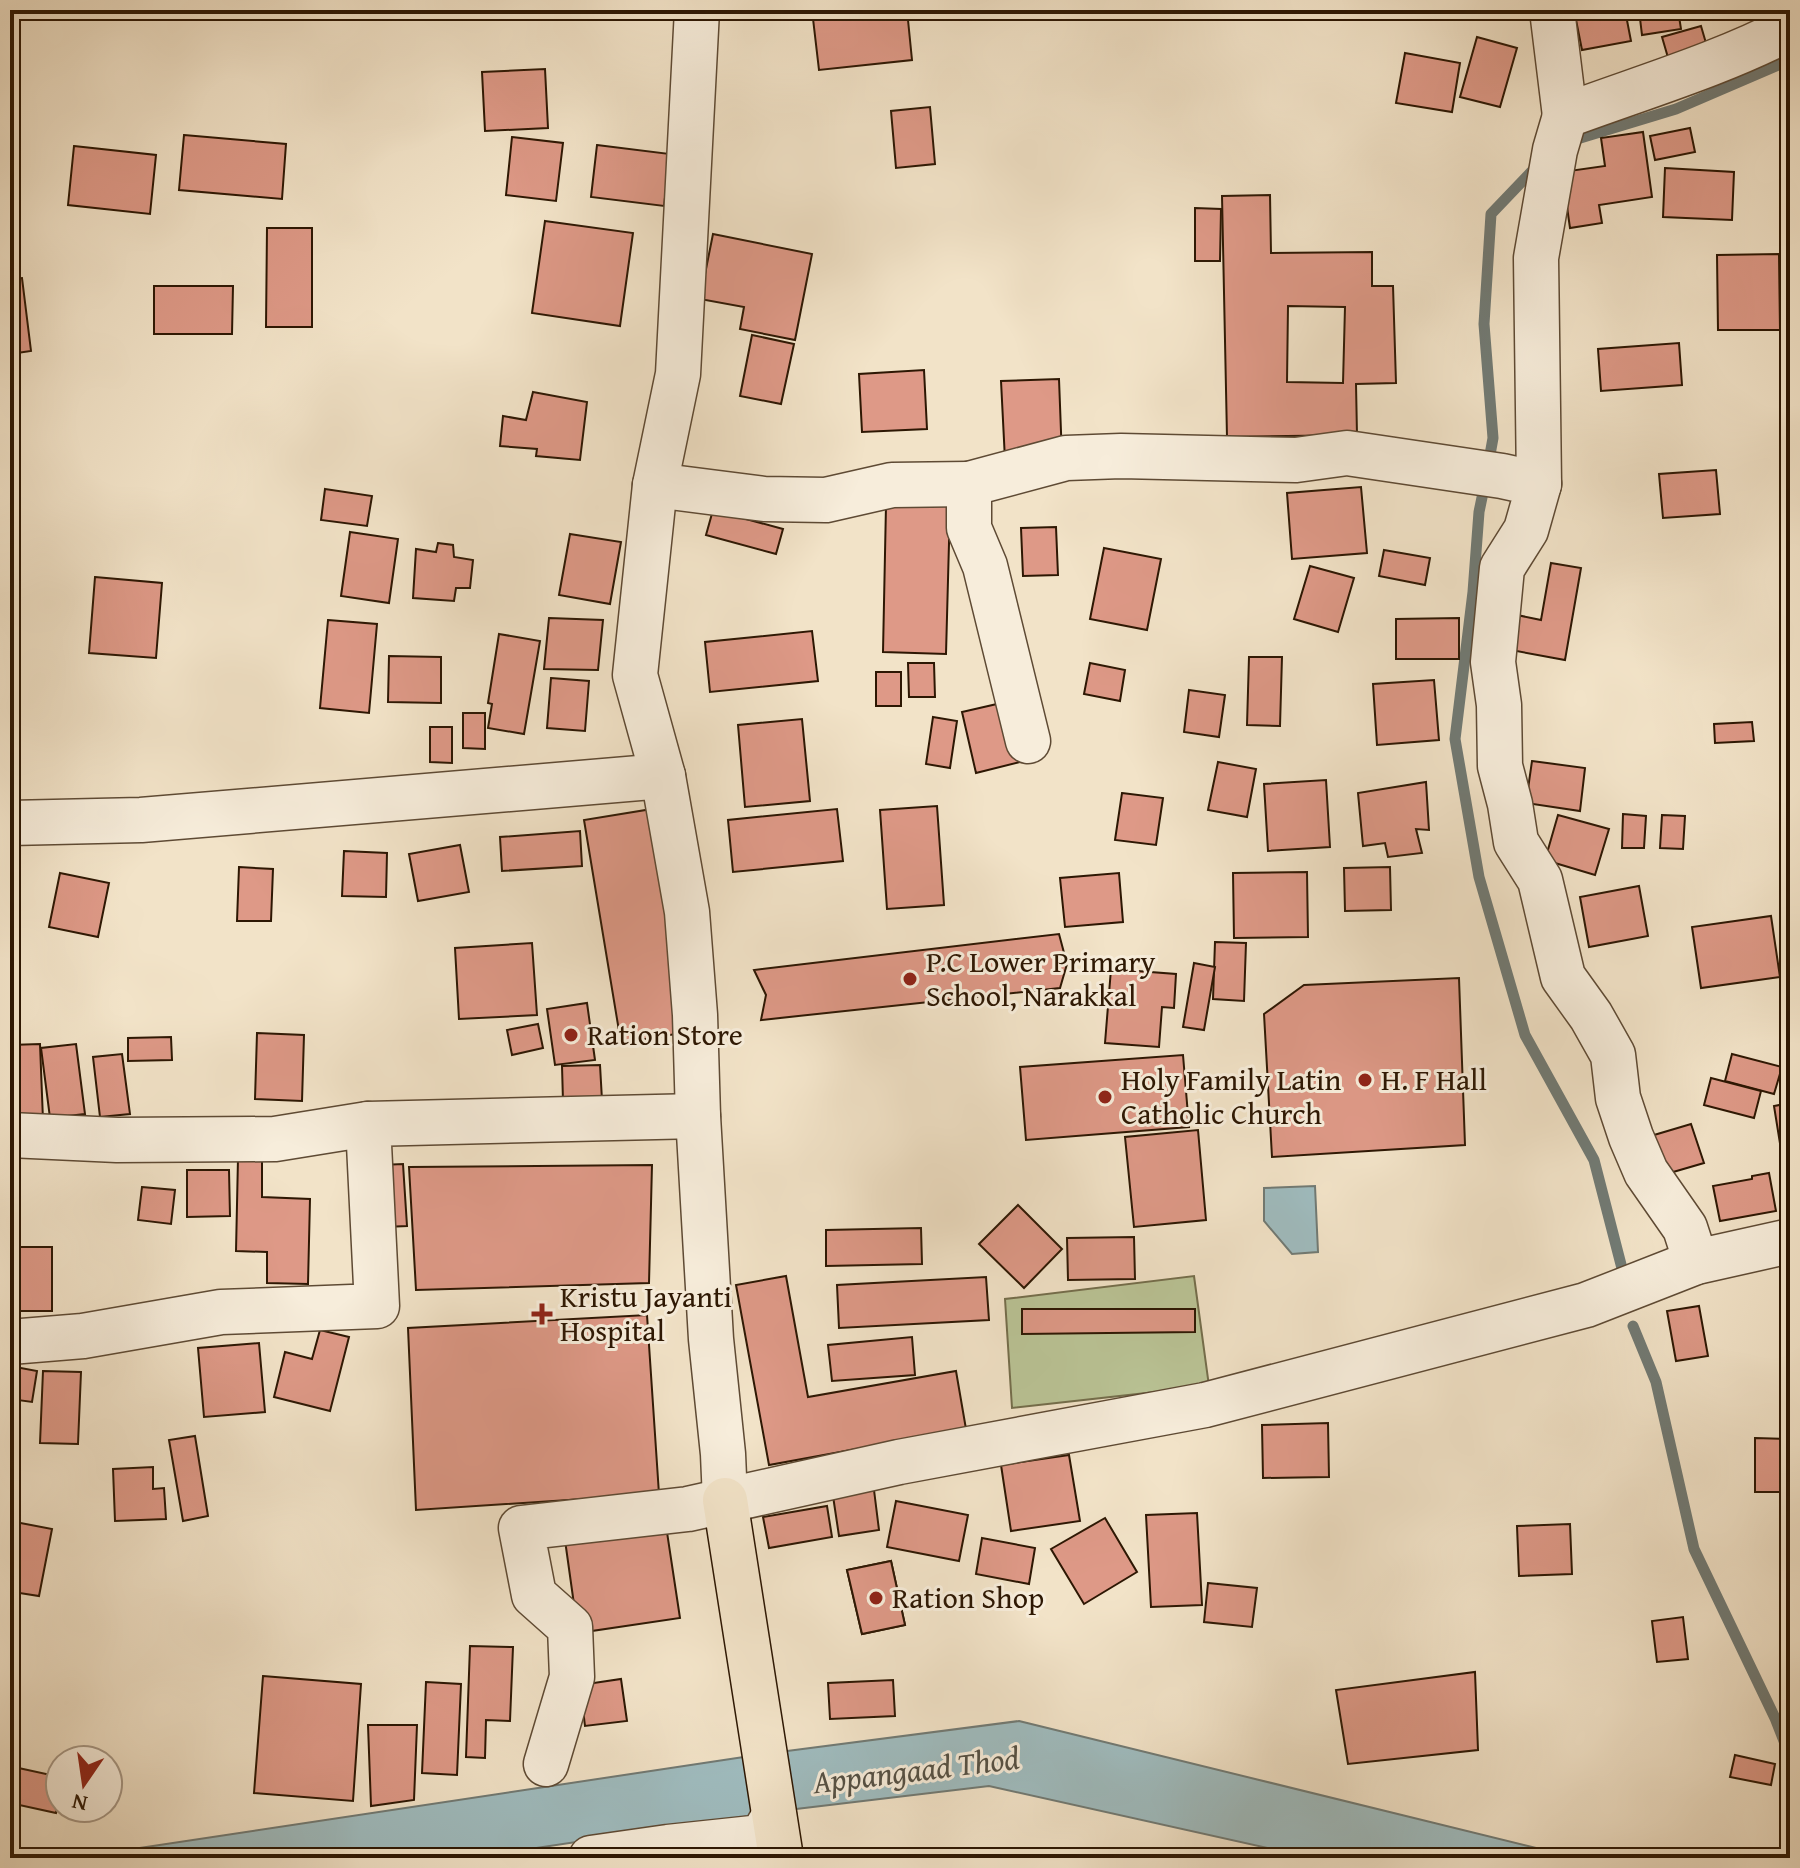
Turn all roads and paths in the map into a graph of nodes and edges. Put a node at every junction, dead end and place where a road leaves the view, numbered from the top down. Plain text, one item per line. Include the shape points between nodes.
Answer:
1 (697, 10) edge
2 (1552, 10) edge
3 (1790, 28) edge
4 (1565, 116) junction
5 (1501, 477) junction
6 (969, 484) junction
7 (655, 485) junction
8 (1028, 741) dead end
9 (663, 776) junction
10 (10, 823) edge
11 (698, 1116) junction
12 (368, 1124) junction
13 (10, 1135) edge
14 (1790, 1241) edge
15 (1696, 1262) junction
16 (10, 1342) edge
17 (725, 1500) junction
18 (546, 1764) dead end
19 (774, 1816) junction
20 (591, 1858) edge
21 (781, 1858) edge

1 - 7 street via 678,374
2 - 4 street
3 - 4 street
4 - 5 street
5 - 6 street via 1347,453 1296,460 1066,458
5 - 15 street via 1526,530 1502,568 1493,662 1500,766 1516,842 1540,880 1563,977 1613,1055 1618,1098 1631,1137 1646,1172 1685,1228
6 - 7 street via 892,485 826,500 764,499
6 - 8 street via 969,528 985,566
7 - 9 street via 635,675
9 - 10 street via 141,820
9 - 11 street via 687,912
11 - 12 street
11 - 17 street
12 - 13 street via 275,1139
12 - 16 street via 377,1306 221,1312 83,1336
14 - 15 street
15 - 17 street via 1586,1305 1205,1405
17 - 18 street via 521,1528 534,1595 570,1627 572,1677
17 - 19 main road
19 - 20 street via 762,1837
19 - 21 main road

